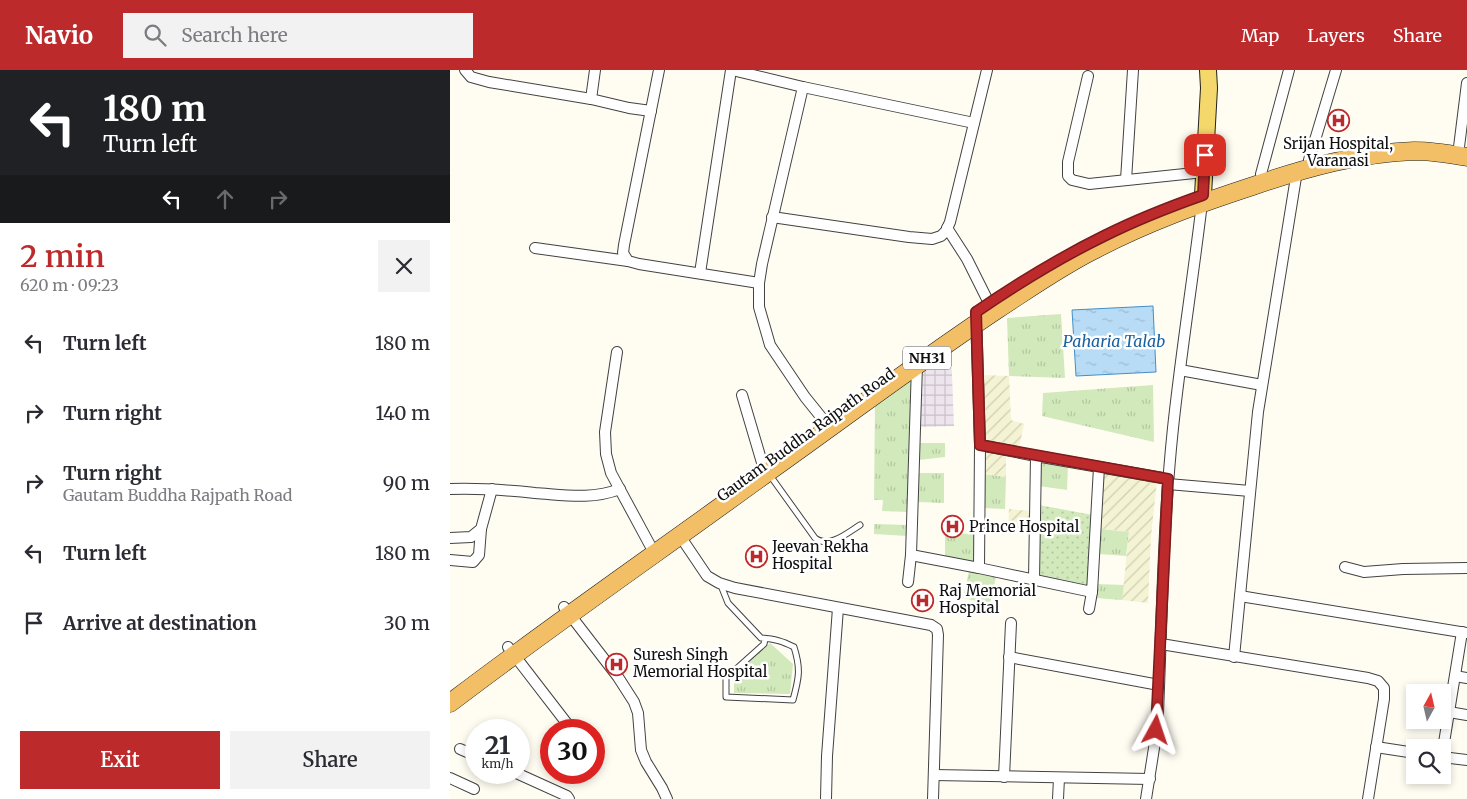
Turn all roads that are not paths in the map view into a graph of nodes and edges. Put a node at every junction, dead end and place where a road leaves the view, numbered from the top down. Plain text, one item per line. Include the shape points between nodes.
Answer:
1 (465, 70) edge
2 (595, 70) edge
3 (659, 70) edge
4 (732, 70) edge
5 (987, 70) edge
6 (1133, 70) edge
7 (1208, 70) edge
8 (1289, 70) edge
9 (1336, 70) edge
10 (1088, 76) dead end
11 (1467, 83) edge
12 (803, 87) junction
13 (591, 99) junction
14 (651, 112) junction
15 (974, 123) junction
16 (1463, 152) edge
17 (1303, 165) junction
18 (1204, 172) junction
19 (1261, 174) junction
20 (1126, 180) junction
21 (1202, 199) junction
22 (772, 217) junction
23 (947, 228) junction
24 (534, 248) dead end
25 (628, 261) junction
26 (700, 273) junction
27 (759, 283) junction
28 (980, 313) junction
29 (617, 352) dead end
30 (917, 364) junction
31 (1180, 370) junction
32 (1262, 385) junction
33 (742, 396) dead end
34 (827, 425) junction
35 (980, 445) junction
36 (1036, 456) junction
37 (1099, 467) junction
38 (765, 470) junction
39 (1168, 481) junction
40 (450, 489) edge
41 (492, 489) junction
42 (620, 489) junction
43 (1250, 491) junction
44 (860, 525) dead end
45 (481, 529) junction
46 (678, 533) junction
47 (450, 538) edge
48 (651, 547) junction
49 (911, 555) junction
50 (450, 560) edge
51 (1345, 567) dead end
52 (979, 568) junction
53 (1467, 568) edge
54 (1034, 580) junction
55 (908, 582) dead end
56 (720, 583) junction
57 (1092, 592) junction
58 (1240, 596) junction
59 (838, 608) junction
60 (1089, 609) dead end
61 (567, 611) junction
62 (1011, 624) dead end
63 (1465, 632) edge
64 (765, 639) junction
65 (1161, 644) junction
66 (512, 651) junction
67 (1234, 656) junction
68 (1009, 657) junction
69 (1455, 676) junction
70 (1467, 678) edge
71 (1159, 685) junction
72 (450, 691) edge
73 (1451, 700) edge
74 (450, 703) edge
75 (1451, 712) edge
76 (1467, 715) edge
77 (564, 719) edge
78 (1376, 747) junction
79 (460, 749) dead end
80 (465, 751) edge
81 (1406, 752) edge
82 (1451, 757) edge
83 (1467, 760) edge
84 (934, 775) junction
85 (1004, 777) junction
86 (450, 778) edge
87 (1058, 778) junction
88 (530, 779) edge
89 (1150, 779) junction
90 (474, 789) dead end
91 (569, 799) edge
92 (667, 799) edge
93 (826, 799) edge
94 (933, 799) edge
95 (1058, 799) edge
96 (1146, 799) edge
97 (1368, 799) edge

1 - 13 street via 471,77 489,82
2 - 13 street
3 - 14 street
4 - 12 street
4 - 26 street
5 - 15 street
6 - 20 street
7 - 18 main road
8 - 19 street
9 - 17 street
10 - 20 street via 1068,162 1068,176 1089,184
11 - 16 street
12 - 15 street
12 - 22 street
13 - 14 street
14 - 25 street via 624,245 623,254
15 - 23 street
16 - 17 highway, Gautam Buddha Rajpath Road / NH31 via 1417,144 1388,145 1352,150
17 - 19 highway, Gautam Buddha Rajpath Road / NH31
17 - 21 highway, NH31
17 - 32 street
18 - 20 street
18 - 21 main road
19 - 21 highway, Gautam Buddha Rajpath Road / NH31
21 - 28 highway, NH31 via 1091,251
21 - 28 highway, Gautam Buddha Rajpath Road / NH31 via 1170,206 1074,251 1026,279
21 - 31 street
22 - 23 street via 932,239 941,236
22 - 27 street
23 - 28 street via 967,258
24 - 25 street
25 - 26 street
26 - 27 street
27 - 34 street via 759,307 770,345
28 - 30 highway, NH31
28 - 34 highway, Gautam Buddha Rajpath Road / NH31
28 - 35 street
29 - 42 street via 605,432 606,454
30 - 34 highway, NH31
30 - 49 street
31 - 32 street
31 - 39 street
32 - 43 street
33 - 38 street
34 - 38 highway, Gautam Buddha Rajpath Road / NH31
35 - 36 street
35 - 52 street
36 - 37 street
36 - 54 street
37 - 39 street
37 - 57 street
38 - 44 lane via 820,542 827,543
38 - 46 highway, Gautam Buddha Rajpath Road / NH31
39 - 43 street
39 - 65 street
40 - 41 street
41 - 42 street via 587,497
41 - 45 street
42 - 48 street
43 - 58 street
45 - 47 street via 471,537
45 - 50 street via 479,555 473,562
46 - 48 highway, Gautam Buddha Rajpath Road / NH31
46 - 56 street via 708,576
46 - 61 highway, NH31
48 - 61 highway, Gautam Buddha Rajpath Road / NH31
49 - 52 street
49 - 55 street
51 - 53 street via 1364,572
52 - 54 street
54 - 57 street
56 - 59 street
56 - 64 lane via 728,603
57 - 60 street
58 - 63 street
58 - 67 street
59 - 84 street via 931,625 936,629
59 - 93 street
61 - 66 highway, Gautam Buddha Rajpath Road / NH31
61 - 92 street via 634,702 641,750
62 - 68 street
63 - 69 street
64 - 64 lane via 764,644 726,678 726,697 793,700 799,679 794,647 780,640
65 - 67 street
65 - 71 street
66 - 72 highway, Gautam Buddha Rajpath Road / NH31
66 - 74 highway, NH31
66 - 77 street
67 - 78 street via 1378,681 1384,688 1384,699
68 - 71 street
68 - 85 street
69 - 70 street
69 - 73 street
71 - 89 street
75 - 76 street
78 - 81 street
78 - 97 street
79 - 80 street
82 - 83 street
84 - 85 street
84 - 94 street
85 - 87 street
86 - 90 street
87 - 89 street
87 - 95 street
88 - 91 street
89 - 96 street

